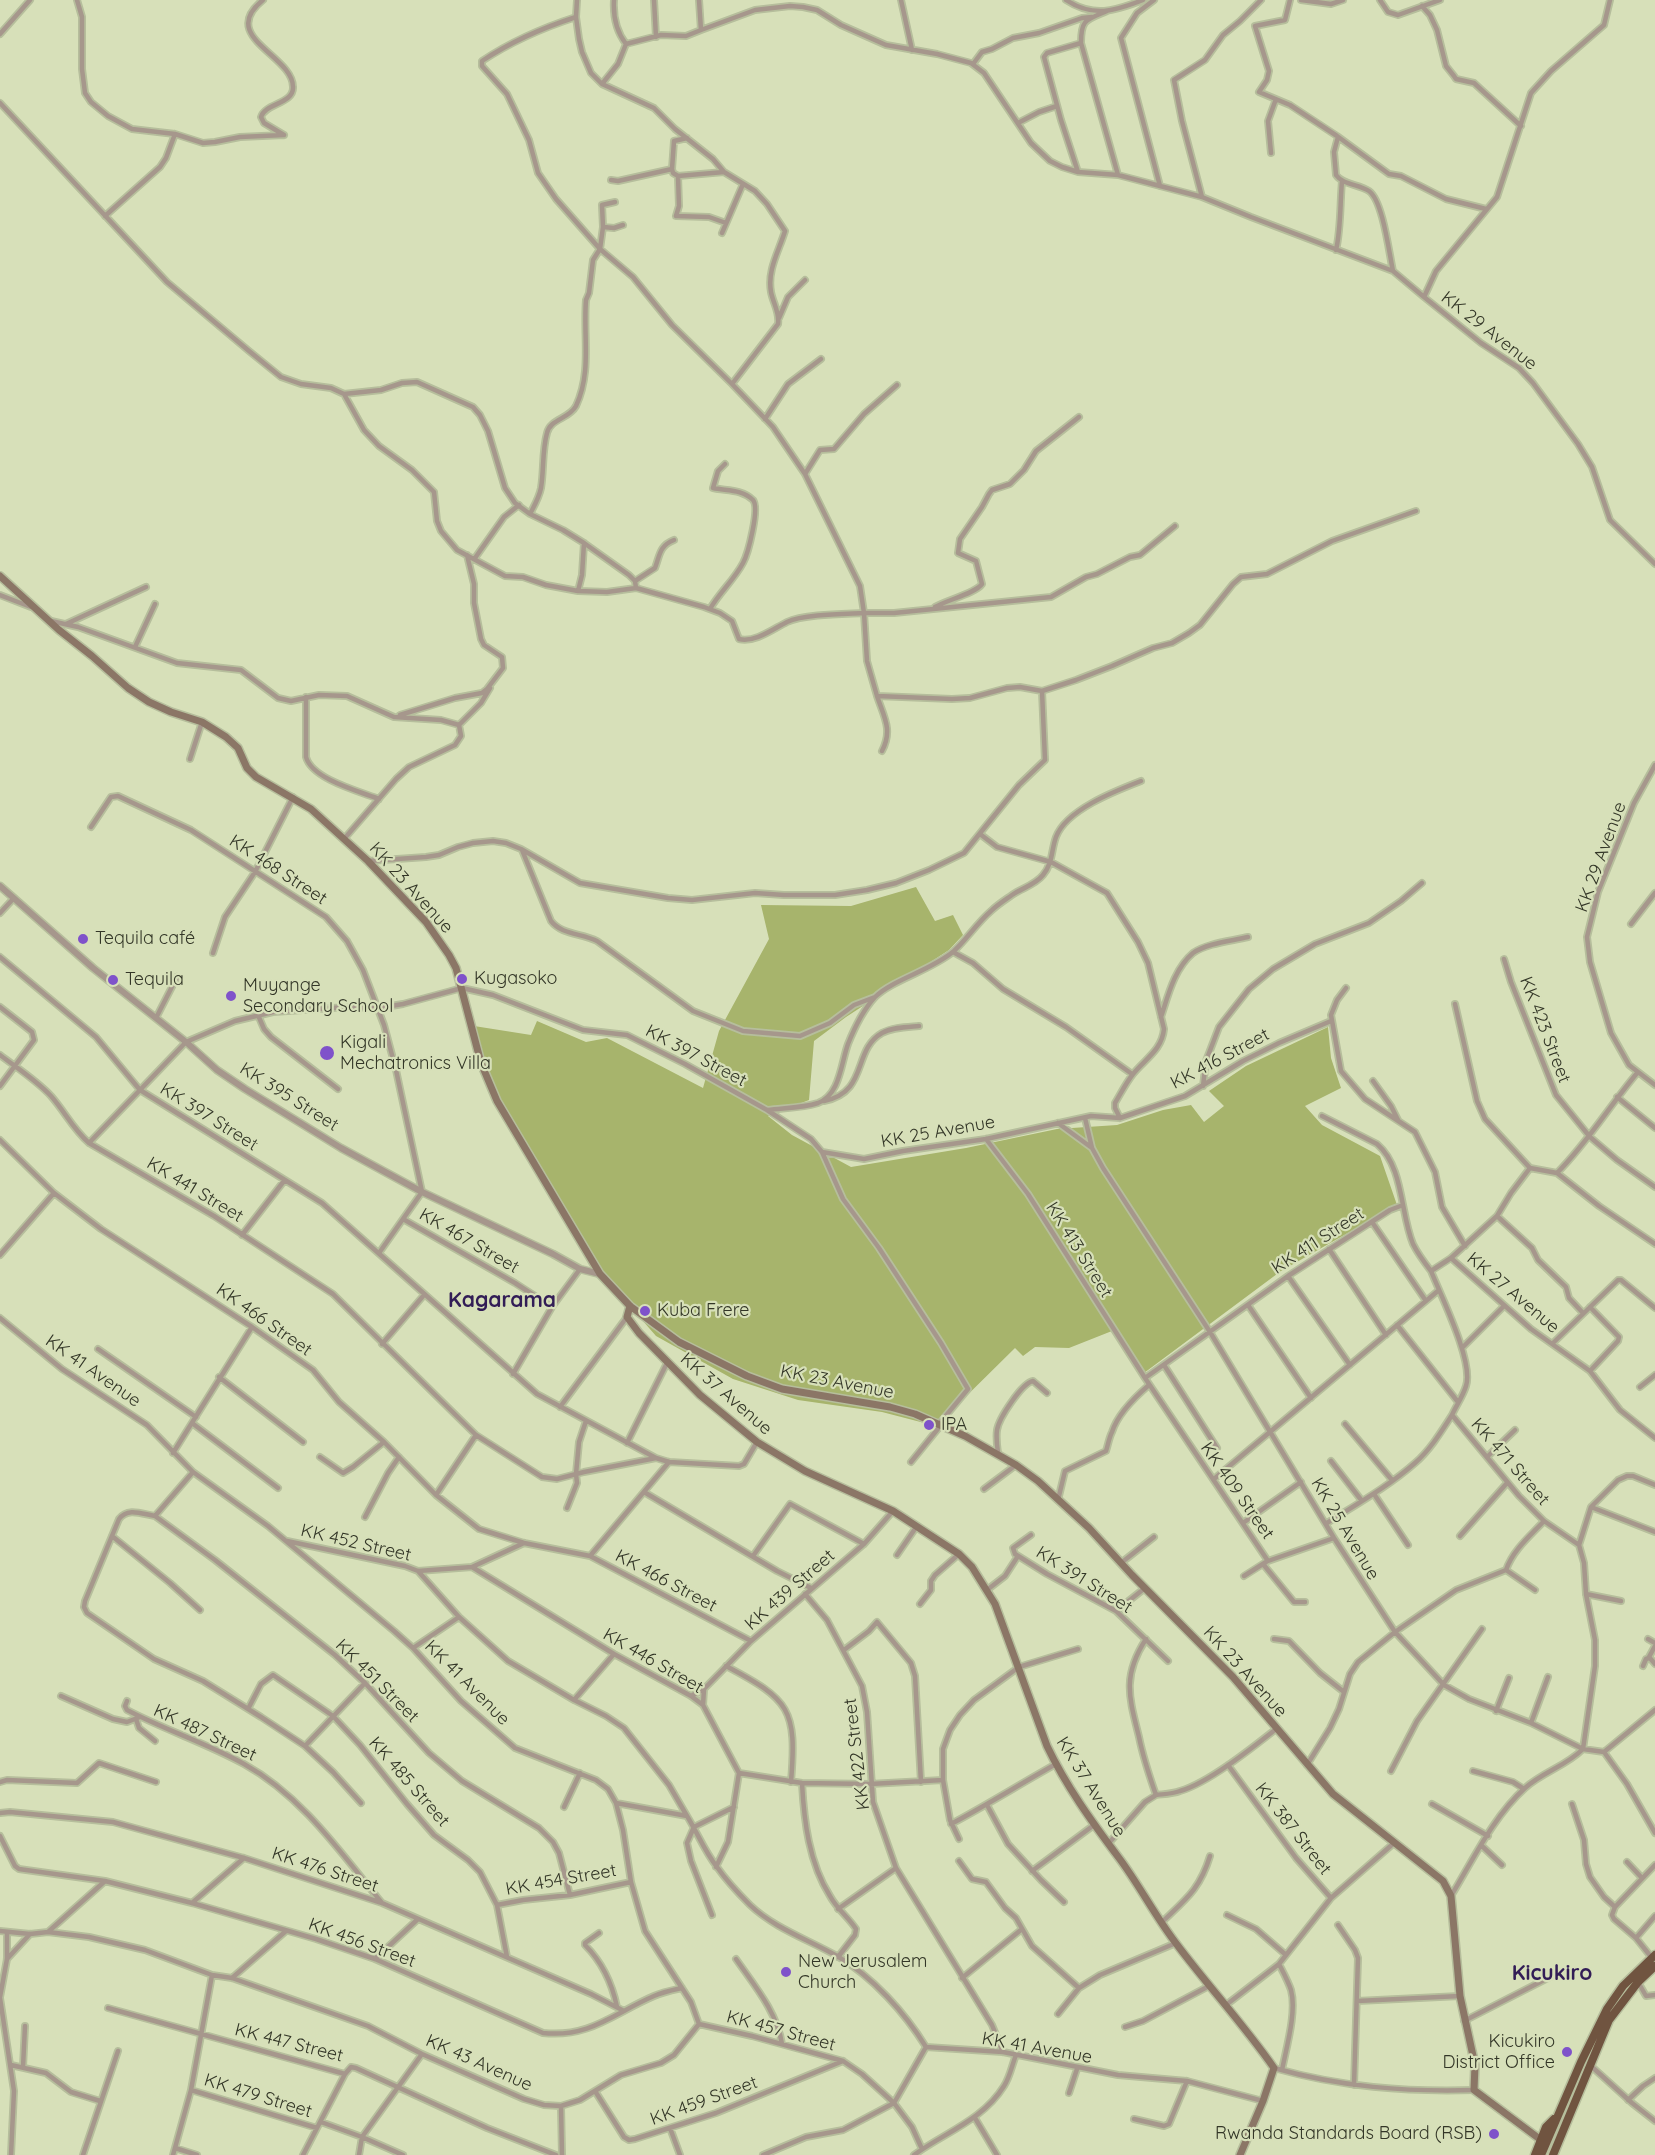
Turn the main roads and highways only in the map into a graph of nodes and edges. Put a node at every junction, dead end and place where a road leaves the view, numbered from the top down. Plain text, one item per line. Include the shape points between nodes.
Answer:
1 (0, 576) edge
2 (630, 1306) junction
3 (1654, 1960) edge
4 (1558, 2115) junction
5 (1567, 2121) junction
6 (1541, 2140) junction
7 (1240, 2155) edge
8 (1535, 2155) edge
9 (1541, 2155) edge
10 (1553, 2155) edge
11 (1558, 2155) edge

1 - 2 main road, KK 23 Avenue via 128,688 149,702 202,722 226,736 256,777 311,809 426,922 450,955 481,1063 497,1101 600,1274
2 - 6 main road, KK 23 Avenue via 679,1341 747,1376 782,1389 915,1414 998,1453 1089,1528 1233,1677 1339,1800 1443,1881 1451,1896 1460,1996 1475,2066 1474,2090
2 - 7 main road, KK 37 Avenue via 627,1317 667,1363 757,1442 804,1471 893,1511 959,1554 972,1567 995,1604 1056,1764 1176,1943 1278,2069
3 - 4 highway via 1623,1986 1607,2008
3 - 5 highway via 1615,2010
4 - 6 highway via 1546,2127
4 - 9 highway
5 - 10 highway
5 - 11 highway
6 - 8 highway

